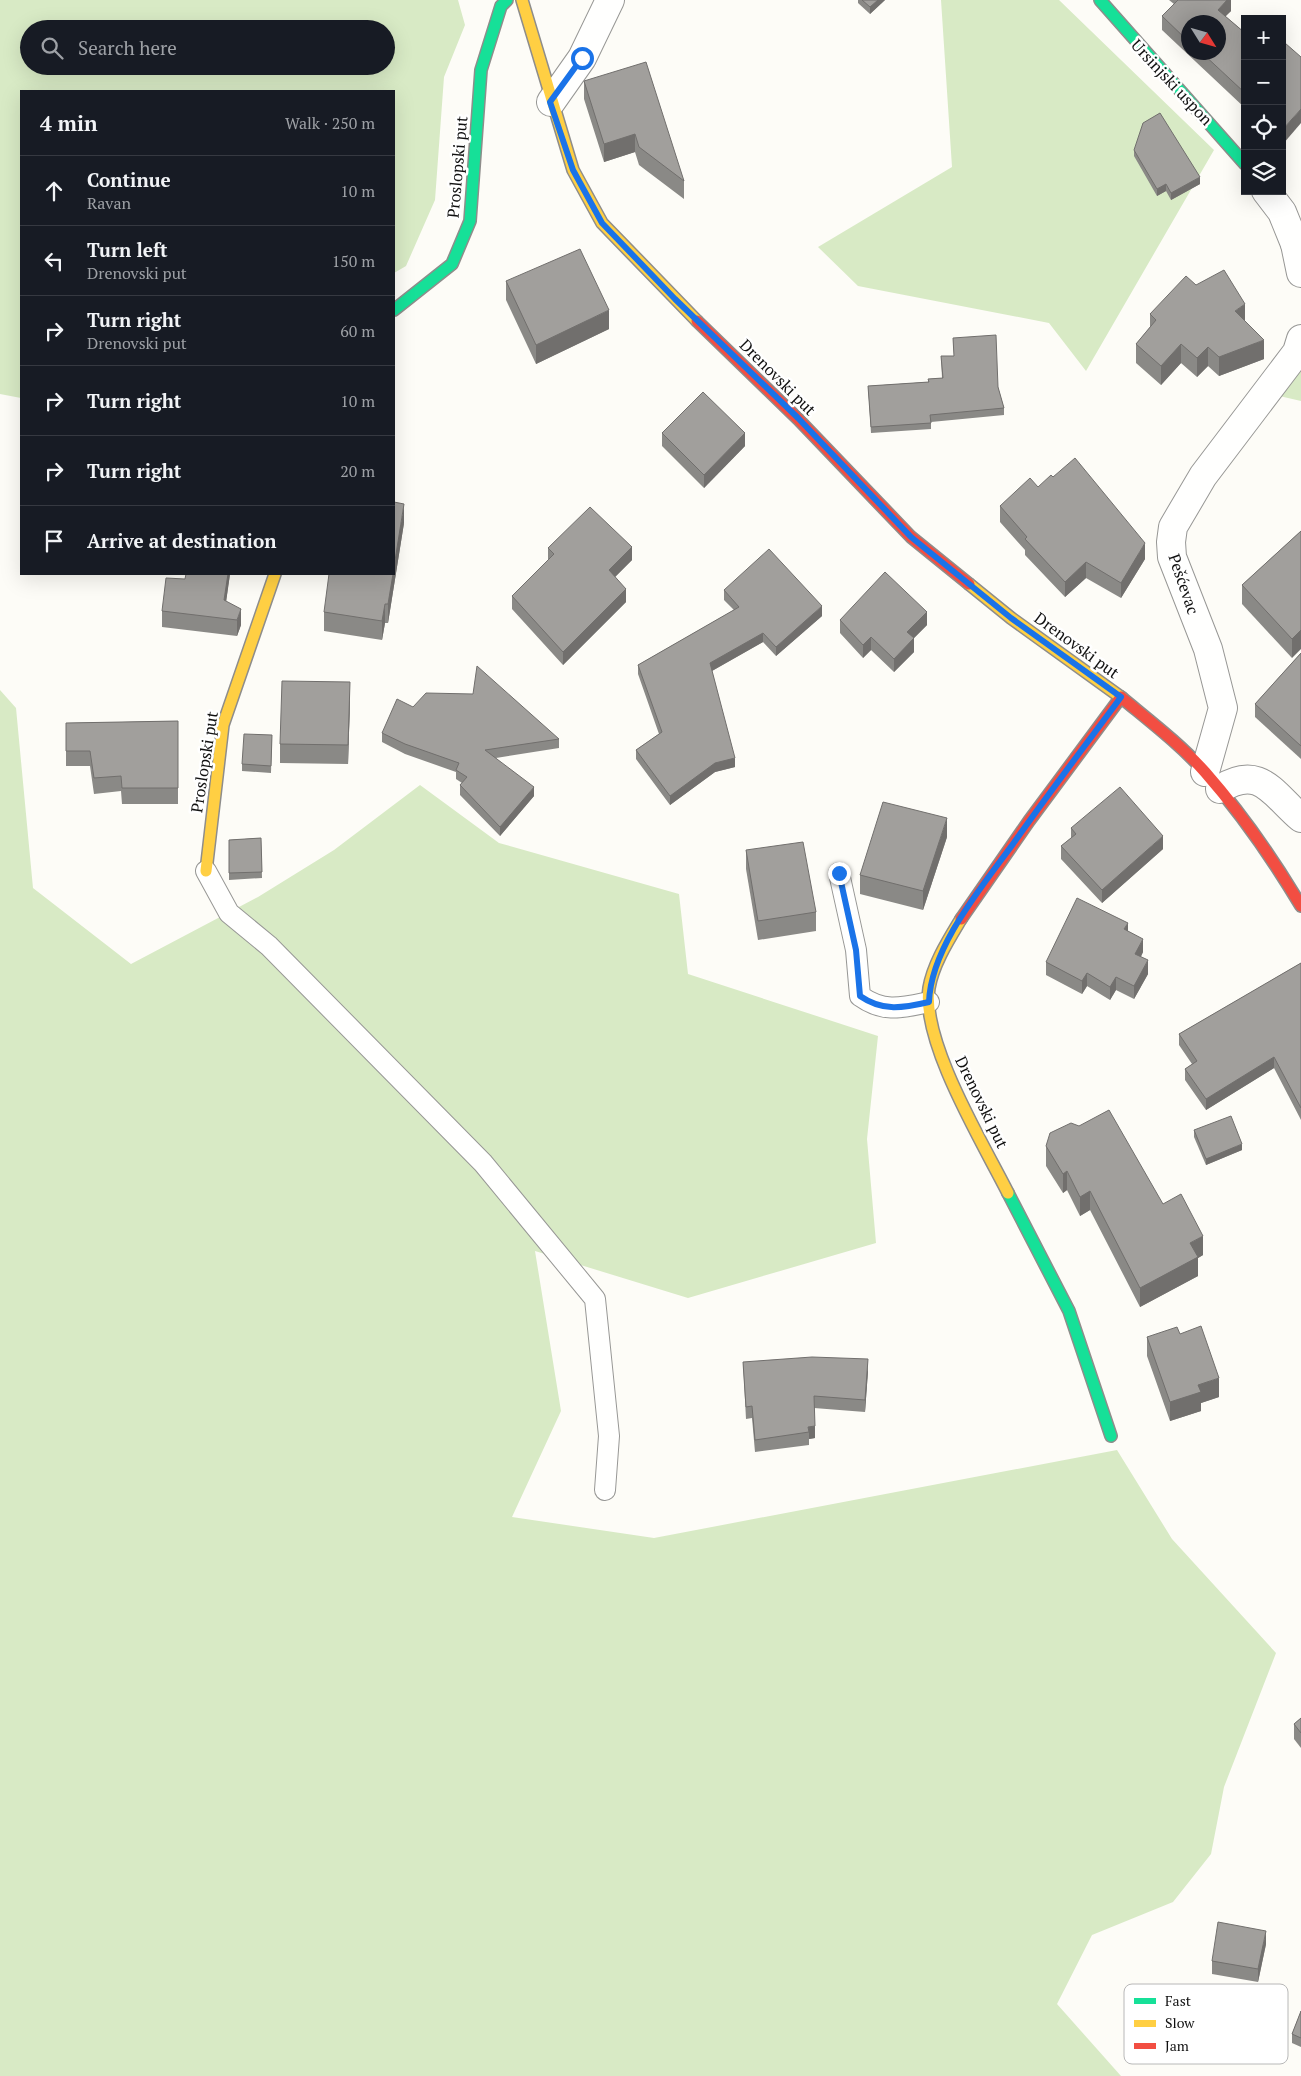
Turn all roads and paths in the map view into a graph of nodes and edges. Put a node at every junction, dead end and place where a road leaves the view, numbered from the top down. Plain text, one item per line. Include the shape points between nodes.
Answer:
1 (507, 0) edge
2 (522, 0) edge
3 (610, 0) edge
4 (1100, 0) edge
5 (550, 102) junction
6 (1241, 159) edge
7 (1269, 195) edge
8 (1298, 240) edge
9 (1301, 273) edge
10 (395, 309) edge
11 (1301, 339) edge
12 (275, 575) edge
13 (1121, 697) junction
14 (1212, 781) junction
15 (1301, 818) edge
16 (206, 872) joint
17 (839, 873) dead end
18 (1301, 906) edge
19 (929, 1002) junction
20 (1111, 1436) dead end
21 (605, 1490) dead end

1 - 10 street, Proslopski put via 502,6 481,70 470,221 452,264
2 - 5 street, Drenovski put
3 - 5 street via 582,58
4 - 6 street, Ursinjski uspon
5 - 13 street, Drenovski put via 573,170 602,223 798,418 911,537 1011,618
7 - 8 street
8 - 9 street
11 - 14 street, Pešćevac via 1297,352 1203,476 1173,527 1172,557 1208,649 1223,708
12 - 16 street, Proslopski put via 223,725
13 - 14 street, Drenovski put via 1169,737
13 - 19 street, Drenovski put via 1023,829 960,921 938,959 929,988
14 - 15 street via 1251,778 1268,787
14 - 18 street, Drenovski put via 1274,861
16 - 21 lane via 229,913 269,946 483,1163 594,1299 609,1436
17 - 19 lane via 856,950 860,996 871,1003 895,1009
19 - 20 street, Drenovski put via 947,1074 1069,1311

